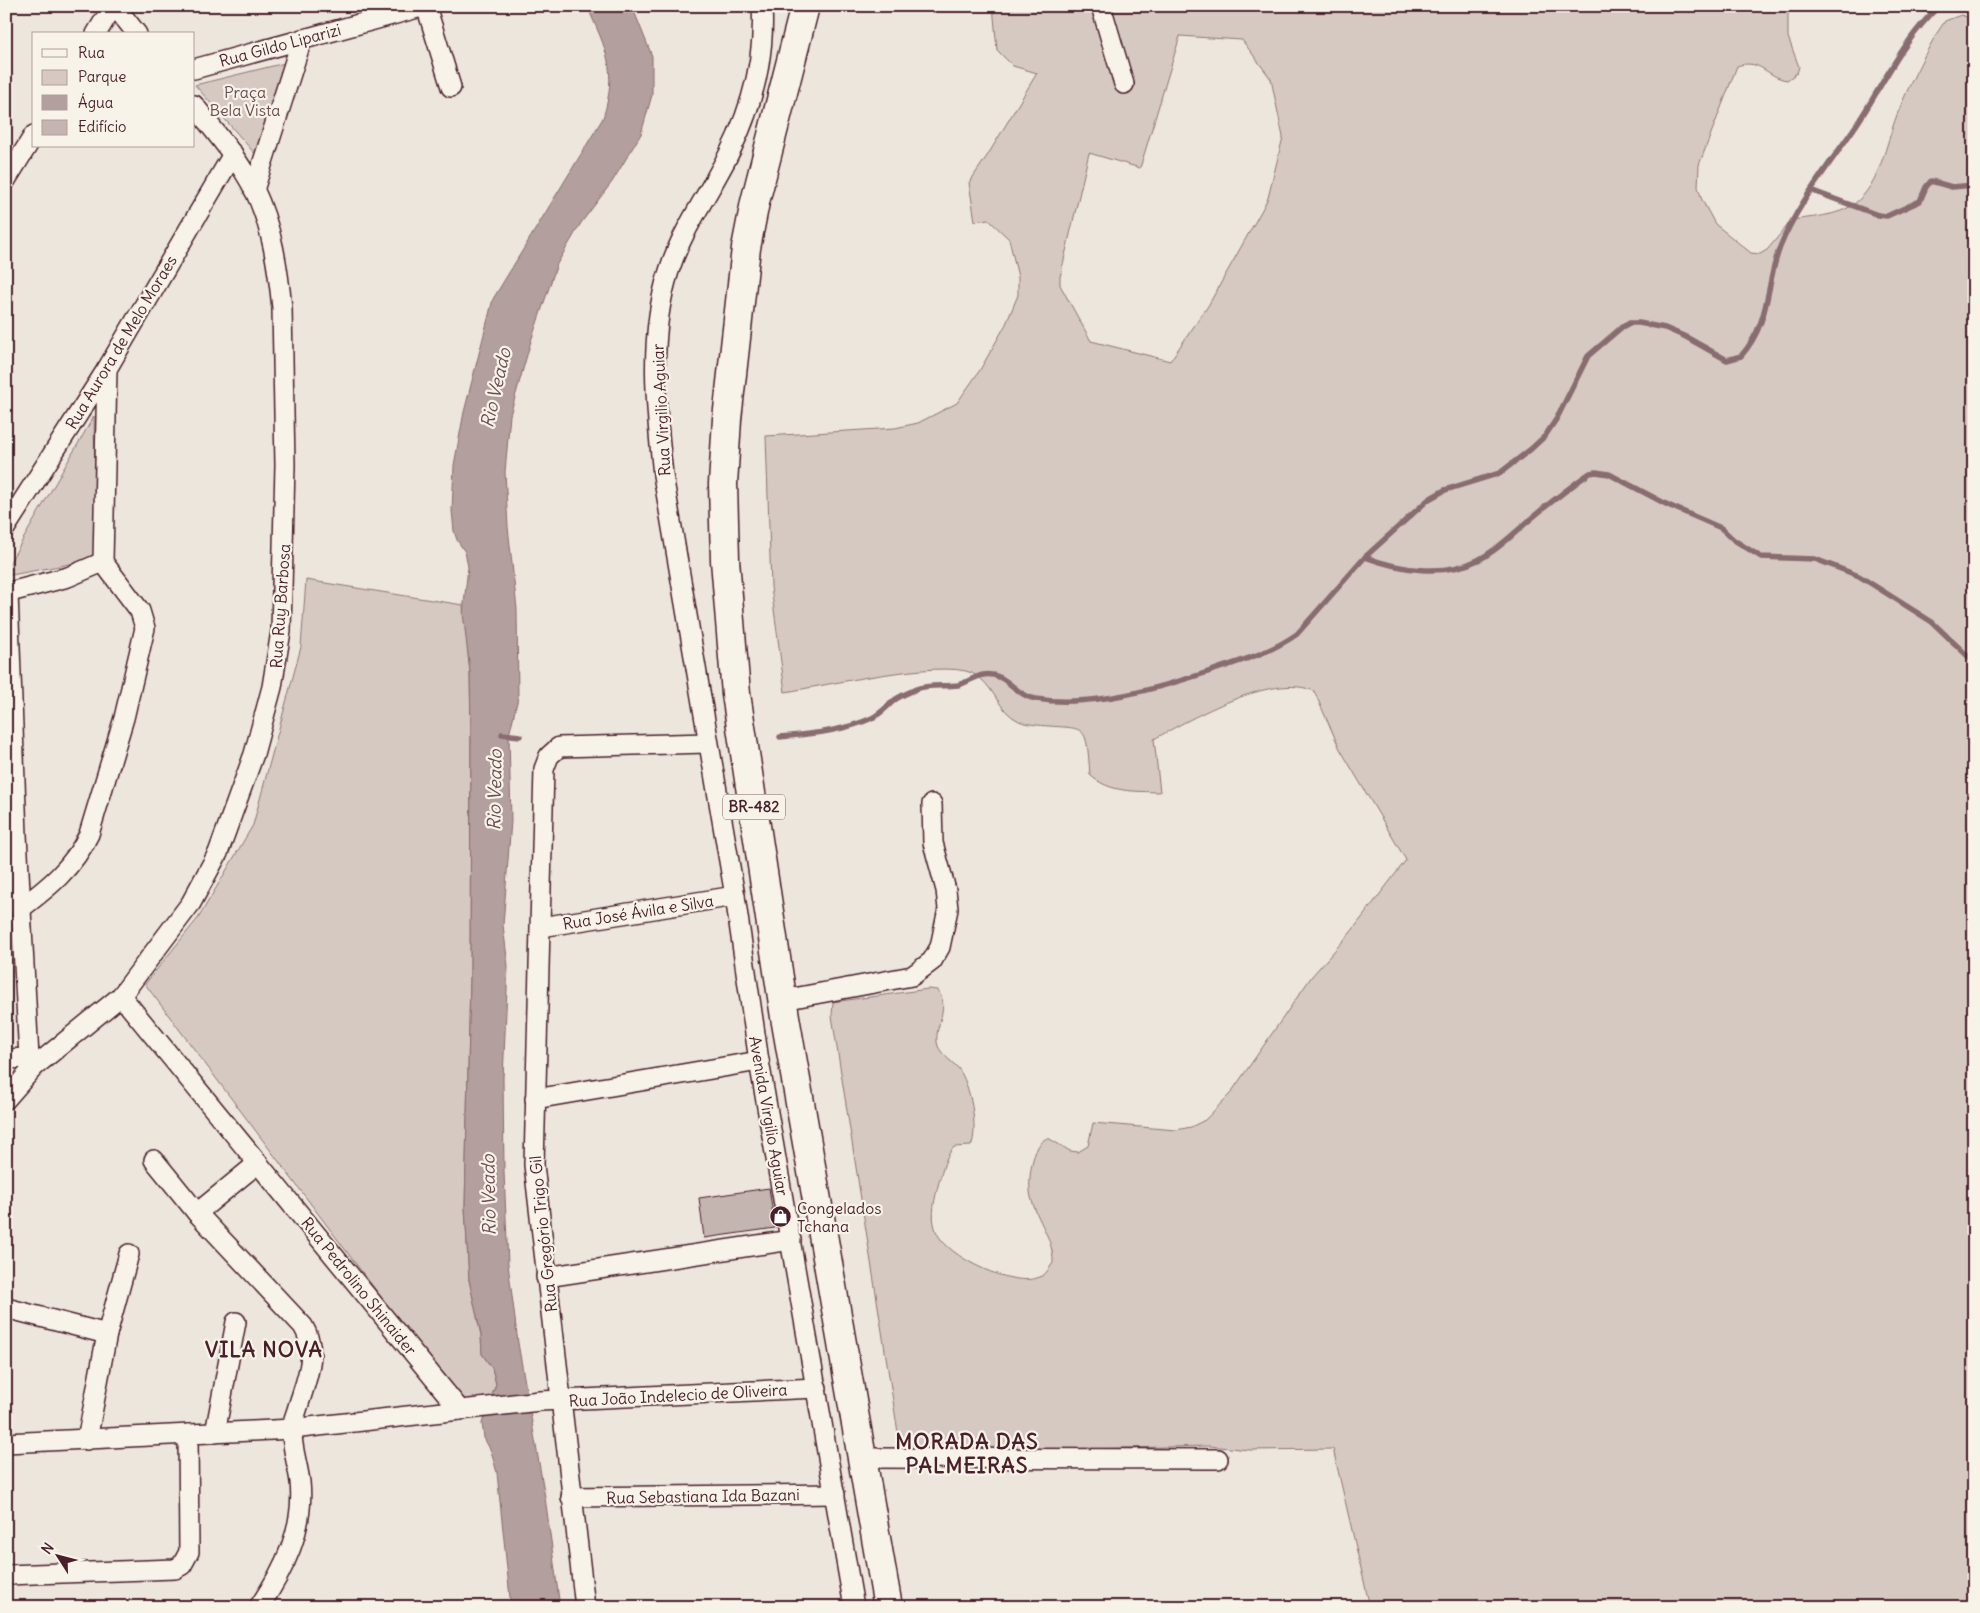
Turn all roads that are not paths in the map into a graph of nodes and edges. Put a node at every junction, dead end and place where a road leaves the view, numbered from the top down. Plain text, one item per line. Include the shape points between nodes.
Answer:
1 (114, 6) edge
2 (426, 6) edge
3 (762, 6) edge
4 (804, 6) edge
5 (1101, 6) edge
6 (97, 32) edge
7 (135, 32) edge
8 (302, 39) junction
9 (195, 69) edge
10 (1124, 84) dead end
11 (451, 86) dead end
12 (195, 106) edge
13 (32, 138) edge
14 (233, 154) junction
15 (6, 180) edge
16 (254, 190) junction
17 (107, 369) junction
18 (6, 527) edge
19 (103, 562) junction
20 (7, 593) edge
21 (708, 743) junction
22 (932, 804) dead end
23 (735, 896) junction
24 (20, 909) junction
25 (541, 928) junction
26 (121, 996) junction
27 (782, 1000) junction
28 (6, 1059) edge
29 (759, 1061) junction
30 (31, 1062) junction
31 (6, 1098) edge
32 (535, 1099) junction
33 (154, 1160) dead end
34 (258, 1163) junction
35 (197, 1213) junction
36 (791, 1240) junction
37 (129, 1254) dead end
38 (546, 1277) junction
39 (6, 1308) edge
40 (236, 1322) dead end
41 (107, 1334) junction
42 (817, 1388) junction
43 (563, 1400) junction
44 (461, 1410) junction
45 (292, 1428) junction
46 (215, 1432) junction
47 (188, 1434) junction
48 (87, 1440) junction
49 (6, 1443) edge
50 (863, 1458) junction
51 (1218, 1459) dead end
52 (835, 1494) junction
53 (571, 1497) junction
54 (6, 1575) edge
55 (259, 1607) edge
56 (586, 1607) edge
57 (854, 1607) edge
58 (888, 1607) edge

1 - 6 street
1 - 7 street
2 - 8 street, Rua Gildo Liparizi
2 - 11 street
3 - 21 street, Rua Virgilio Aguiar via 762,49 747,114 739,136 685,230 668,271 658,336 656,370 663,475
4 - 27 highway, BR-482 via 746,248 730,381 723,484 725,560 736,694
5 - 10 street
8 - 9 street, Rua Gildo Liparizi
8 - 16 street
12 - 14 street, Rua Ruy Barbosa
13 - 15 street
14 - 16 street, Rua Ruy Barbosa
14 - 17 street, Rua Aurora de Melo Moraes
16 - 26 street, Rua Ruy Barbosa via 272,242 282,308 285,541 281,631 272,688 254,754 206,879 191,904
17 - 18 street, Rua Aurora de Melo Moraes
17 - 19 street
19 - 20 street via 68,577
19 - 24 street via 144,618 145,628 124,718 82,850 62,876
20 - 24 street
21 - 23 street, Avenida Virgilio Aguiar
21 - 25 street, Rua Gregório Trigo Gil via 559,747 549,756 544,769
22 - 27 street via 933,843 948,908 940,947 932,961 912,976
23 - 25 street, Rua José Ávila e Silva
23 - 29 street, Avenida Virgilio Aguiar
24 - 30 street
25 - 32 street, Rua Gregório Trigo Gil
26 - 30 street, Rua Ruy Barbosa
26 - 34 street, Rua Pedrolino Shinaider
27 - 50 highway, BR-482
28 - 30 street
29 - 32 street
29 - 36 street, Avenida Virgilio Aguiar
30 - 31 street, Rua Ruy Barbosa
32 - 38 street, Rua Gregório Trigo Gil via 534,1165
33 - 35 street
34 - 35 street
34 - 44 street, Rua Pedrolino Shinaider
35 - 45 street via 308,1335 312,1356
36 - 38 street
36 - 42 street, Avenida Virgilio Aguiar
37 - 41 street
38 - 43 street, Rua Gregório Trigo Gil
39 - 41 street
40 - 46 street
41 - 48 street
42 - 43 street, Rua João Indelecio de Oliveira
42 - 52 street, Avenida Virgilio Aguiar
43 - 44 street, Rua João Indelecio de Oliveira
43 - 53 street, Rua Gregório Trigo Gil
44 - 45 street, Rua João Indelecio de Oliveira
45 - 46 street, Rua João Indelecio de Oliveira
45 - 55 street via 300,1483 298,1522 287,1560
46 - 47 street, Rua João Indelecio de Oliveira
47 - 48 street, Rua João Indelecio de Oliveira
47 - 54 street via 189,1552 176,1569
48 - 49 street, Rua João Indelecio de Oliveira
50 - 51 street
50 - 58 highway, BR-482
52 - 53 street, Rua Sebastiana Ida Bazani
52 - 57 street, Avenida Virgilio Aguiar
53 - 56 street, Rua Gregório Trigo Gil

